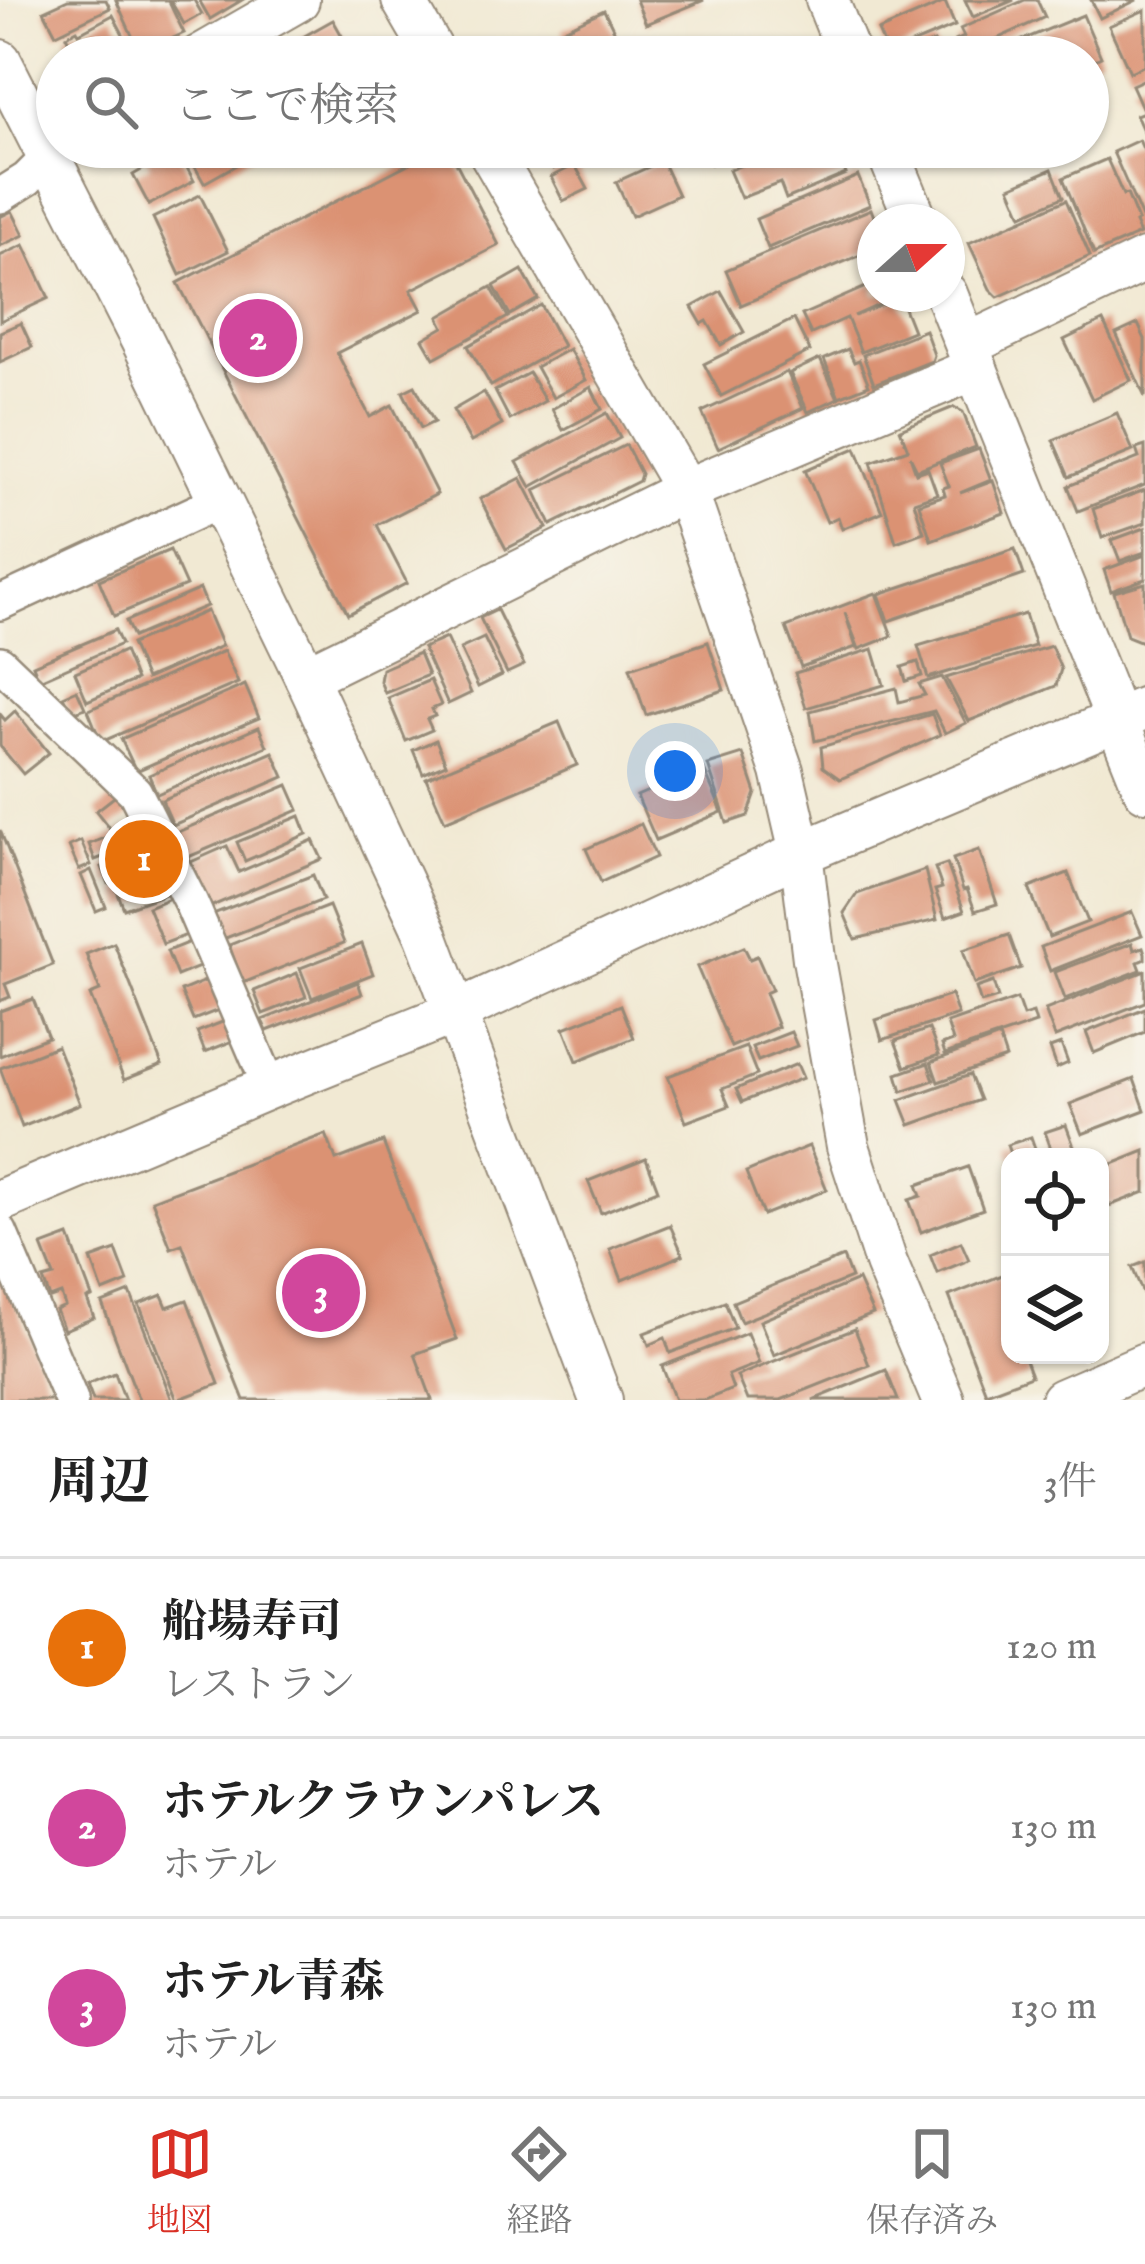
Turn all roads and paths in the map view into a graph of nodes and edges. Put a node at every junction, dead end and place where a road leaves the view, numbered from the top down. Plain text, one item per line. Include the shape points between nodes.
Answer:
1 (298, 0) edge
2 (403, 0) edge
3 (826, 0) edge
4 (235, 36) edge
5 (424, 36) edge
6 (841, 36) edge
7 (0, 61) edge
8 (36, 122) edge
9 (38, 168) edge
10 (62, 168) edge
11 (499, 168) edge
12 (895, 168) edge
13 (0, 196) edge
14 (910, 204) edge
15 (1145, 260) edge
16 (954, 312) edge
17 (972, 356) junction
18 (686, 490) junction
19 (220, 501) junction
20 (0, 603) edge
21 (0, 663) edge
22 (306, 676) junction
23 (1131, 713) edge
24 (1145, 790) edge
25 (801, 853) junction
26 (456, 1012) junction
27 (270, 1087) junction
28 (0, 1201) edge
29 (0, 1232) edge
30 (1145, 1364) edge
31 (71, 1400) edge
32 (601, 1400) edge
33 (943, 1400) edge
34 (1063, 1400) edge

1 - 4 street
2 - 5 street
3 - 6 street
7 - 8 street
9 - 13 street
10 - 19 street
11 - 18 street
12 - 14 street
15 - 17 street
16 - 17 street
17 - 18 street
17 - 23 street
18 - 22 street
18 - 25 street via 782,771
19 - 20 street
19 - 22 street
21 - 27 street via 135,792
22 - 26 street
23 - 24 street
23 - 25 street
25 - 26 street
25 - 33 street via 848,1146
26 - 27 street
26 - 32 street
27 - 28 street
29 - 31 street
30 - 34 street

